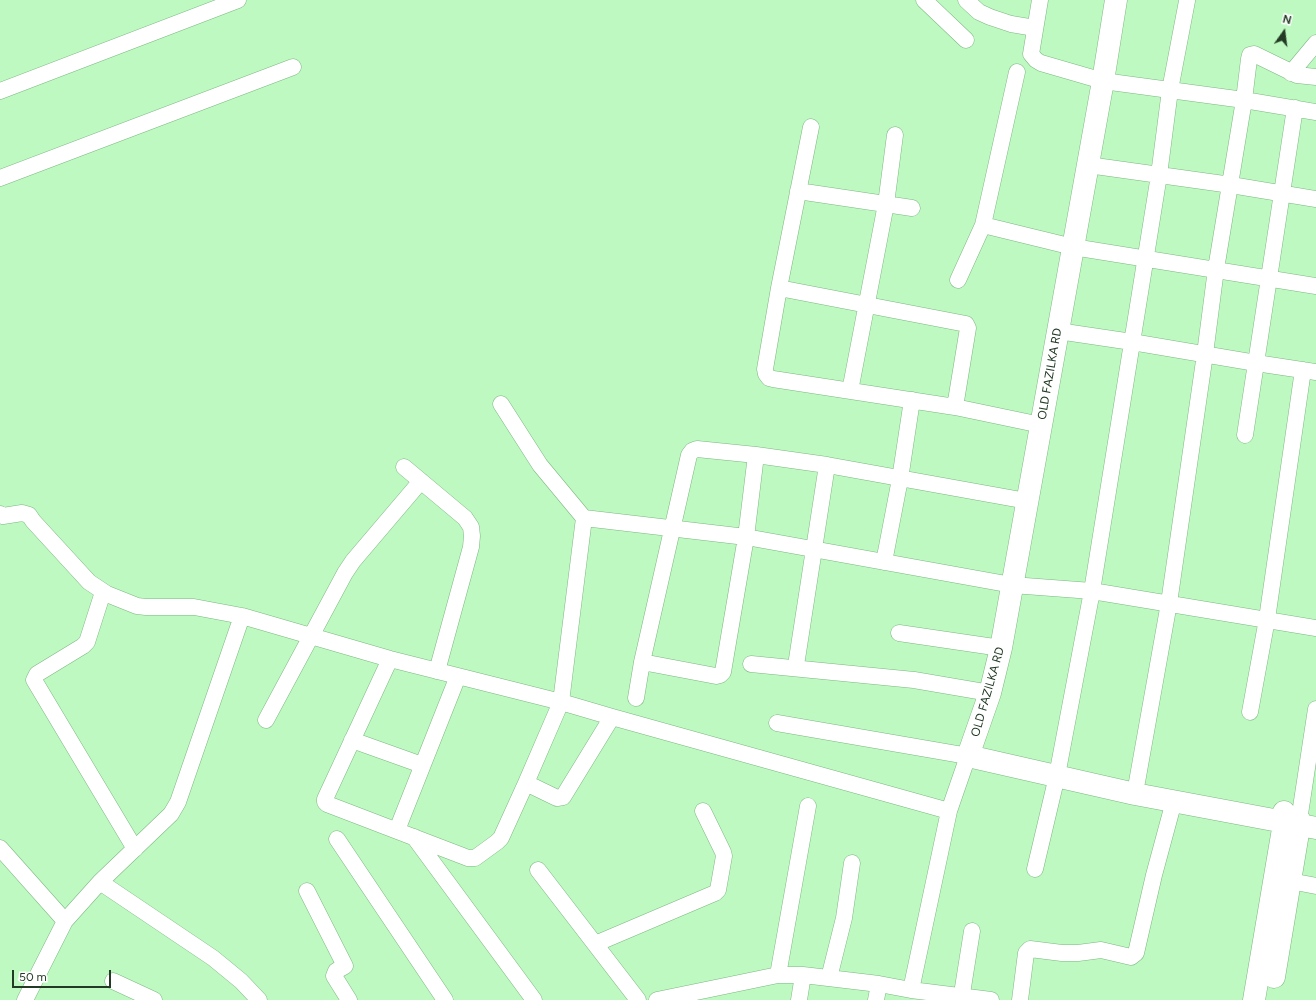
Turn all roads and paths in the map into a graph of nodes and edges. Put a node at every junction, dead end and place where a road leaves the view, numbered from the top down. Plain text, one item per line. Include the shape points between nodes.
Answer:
1 (238, 0) edge
2 (924, 0) edge
3 (966, 0) edge
4 (1040, 0) edge
5 (1116, 0) edge
6 (1187, 1) dead end
7 (1035, 28) junction
8 (966, 40) dead end
9 (1316, 43) edge
10 (293, 67) dead end
11 (1017, 72) dead end
12 (1291, 73) junction
13 (1316, 77) edge
14 (1104, 82) junction
15 (1170, 90) junction
16 (0, 91) edge
17 (1244, 100) junction
18 (1295, 108) junction
19 (1316, 112) edge
20 (811, 127) dead end
21 (895, 135) dead end
22 (1088, 165) junction
23 (1159, 175) junction
24 (0, 178) edge
25 (1231, 185) junction
26 (798, 191) junction
27 (1281, 193) junction
28 (1316, 199) edge
29 (886, 204) junction
30 (912, 208) dead end
31 (982, 225) junction
32 (1073, 247) junction
33 (1145, 258) junction
34 (1216, 269) junction
35 (1268, 278) junction
36 (958, 280) dead end
37 (1316, 286) edge
38 (778, 288) junction
39 (868, 305) junction
40 (1058, 331) junction
41 (1132, 342) junction
42 (1205, 354) junction
43 (1256, 363) junction
44 (1310, 371) edge
45 (850, 391) junction
46 (912, 400) junction
47 (501, 404) dead end
48 (955, 407) junction
49 (1041, 425) junction
50 (1245, 435) dead end
51 (756, 454) junction
52 (827, 465) junction
53 (404, 467) dead end
54 (900, 479) junction
55 (421, 481) junction
56 (1028, 501) junction
57 (0, 514) edge
58 (584, 518) junction
59 (672, 529) junction
60 (746, 537) junction
61 (814, 549) junction
62 (884, 562) junction
63 (1012, 585) junction
64 (103, 592) junction
65 (1092, 592) junction
66 (1169, 603) junction
67 (242, 616) junction
68 (1267, 619) junction
69 (1316, 628) edge
70 (898, 633) dead end
71 (312, 635) junction
72 (1001, 648) junction
73 (390, 659) junction
74 (797, 660) dead end
75 (642, 662) junction
76 (751, 664) dead end
77 (438, 671) junction
78 (458, 676) junction
79 (990, 693) junction
80 (636, 698) dead end
81 (561, 702) junction
82 (1316, 709) edge
83 (1250, 712) dead end
84 (612, 717) junction
85 (266, 720) dead end
86 (777, 723) dead end
87 (352, 740) junction
88 (970, 751) junction
89 (422, 765) junction
90 (1058, 770) junction
91 (526, 783) junction
92 (1127, 784) junction
93 (1174, 801) junction
94 (808, 806) dead end
95 (703, 811) dead end
96 (949, 811) junction
97 (1300, 820) edge
98 (397, 830) junction
99 (414, 837) junction
100 (337, 839) dead end
101 (0, 848) edge
102 (135, 849) junction
103 (852, 863) dead end
104 (1035, 869) dead end
105 (538, 870) dead end
106 (1290, 881) junction
107 (100, 882) junction
108 (1316, 886) edge
109 (308, 891) dead end
110 (65, 921) junction
111 (972, 931) dead end
112 (595, 944) junction
113 (778, 975) junction
114 (803, 975) junction
115 (829, 978) junction
116 (113, 980) dead end
117 (879, 984) junction
118 (911, 990) junction
119 (961, 998) edge
120 (25, 1000) edge
121 (154, 1000) edge
122 (259, 1000) edge
123 (350, 1000) edge
124 (445, 1000) edge
125 (534, 1000) edge
126 (638, 1000) edge
127 (657, 1000) edge
128 (799, 1000) edge
129 (876, 1000) edge
130 (991, 1000) edge
131 (1020, 1000) edge
132 (1254, 1000) edge
133 (1270, 1000) edge

1 - 16 street
2 - 8 street
3 - 7 street via 979,12 990,17
4 - 7 street
5 - 14 main road, OLD FAZILKA RD
6 - 15 street
7 - 14 street via 1031,54 1036,60
9 - 12 street
10 - 24 street
11 - 31 street
12 - 13 street
12 - 17 street via 1252,54 1249,59
14 - 15 street
14 - 22 main road, OLD FAZILKA RD
15 - 17 street
15 - 23 street
17 - 18 street
17 - 25 street
18 - 19 street
18 - 27 street
20 - 26 street
21 - 29 street
22 - 23 street
22 - 32 main road, OLD FAZILKA RD
23 - 25 street
23 - 33 street
25 - 27 street
25 - 34 street
26 - 29 street
26 - 38 street
27 - 28 street
27 - 35 street
29 - 30 street
29 - 39 street
31 - 32 street
31 - 36 street
32 - 33 street
32 - 40 main road, OLD FAZILKA RD
33 - 34 street
33 - 41 street
34 - 35 street
34 - 42 street
35 - 37 street
35 - 43 street
38 - 39 street
38 - 45 street via 766,374 773,379
39 - 45 street
39 - 48 street via 966,324 968,328
40 - 41 street
40 - 49 main road, OLD FAZILKA RD
41 - 42 street
41 - 65 street
42 - 43 street
42 - 66 street
43 - 44 street
43 - 50 street
44 - 68 street
45 - 46 street
46 - 48 street
46 - 54 street
47 - 58 street via 540,465
48 - 49 street
49 - 56 main road, OLD FAZILKA RD
51 - 52 street
51 - 59 street via 697,449 692,451
51 - 60 street
52 - 54 street
52 - 61 street
53 - 55 street
54 - 56 street
54 - 62 street
55 - 71 street via 344,573
55 - 77 street via 465,518 471,527 472,536
56 - 63 main road, OLD FAZILKA RD
57 - 64 street via 29,515 89,582
58 - 59 street
58 - 81 street
59 - 60 street
59 - 75 street
60 - 61 street
60 - 75 street via 723,672 716,676
61 - 62 street
61 - 74 street
62 - 63 street
63 - 65 street
63 - 72 main road, OLD FAZILKA RD
64 - 67 street via 137,606 194,606
64 - 102 street via 87,642 37,674 34,680
65 - 66 street
65 - 90 street
66 - 68 street
66 - 92 street
67 - 71 street
67 - 102 street via 178,802 171,814
68 - 69 street
68 - 83 street
70 - 72 street
71 - 73 street
71 - 85 street
72 - 79 main road, OLD FAZILKA RD
73 - 77 street
73 - 87 street
75 - 80 street
76 - 79 street via 914,680
77 - 78 street
78 - 81 street
78 - 89 street
79 - 88 main road, OLD FAZILKA RD
81 - 84 street
81 - 91 street
82 - 97 street
84 - 91 street via 563,797 557,798
84 - 96 street
86 - 88 street
87 - 89 street
87 - 98 street via 325,802
88 - 90 main road, OLD FAZILKA RD
88 - 96 street
89 - 98 street
90 - 92 main road, OLD FAZILKA RD
90 - 104 street
91 - 99 street via 501,838 475,858 468,858
92 - 93 main road, OLD FAZILKA RD
92 - 97 main road, OLD FAZILKA RD
93 - 97 main road, OLD FAZILKA RD
93 - 131 street via 1136,953 1131,957 1102,950 1062,953 1030,949 1026,953
94 - 113 street
95 - 112 street via 724,856 718,890
96 - 118 street
97 - 106 main road
97 - 132 main road
98 - 99 street
99 - 125 street
100 - 124 street
101 - 110 street
102 - 107 street
103 - 115 street via 844,918
105 - 112 street
106 - 108 street
106 - 133 main road
107 - 110 street
107 - 122 street via 213,958
109 - 123 street via 345,966 336,971 334,976
110 - 120 street
111 - 119 street
112 - 126 street
113 - 114 street
113 - 127 street
114 - 115 street
114 - 128 street
115 - 117 street
116 - 121 street
117 - 118 street
117 - 129 street
118 - 119 street
119 - 130 street

